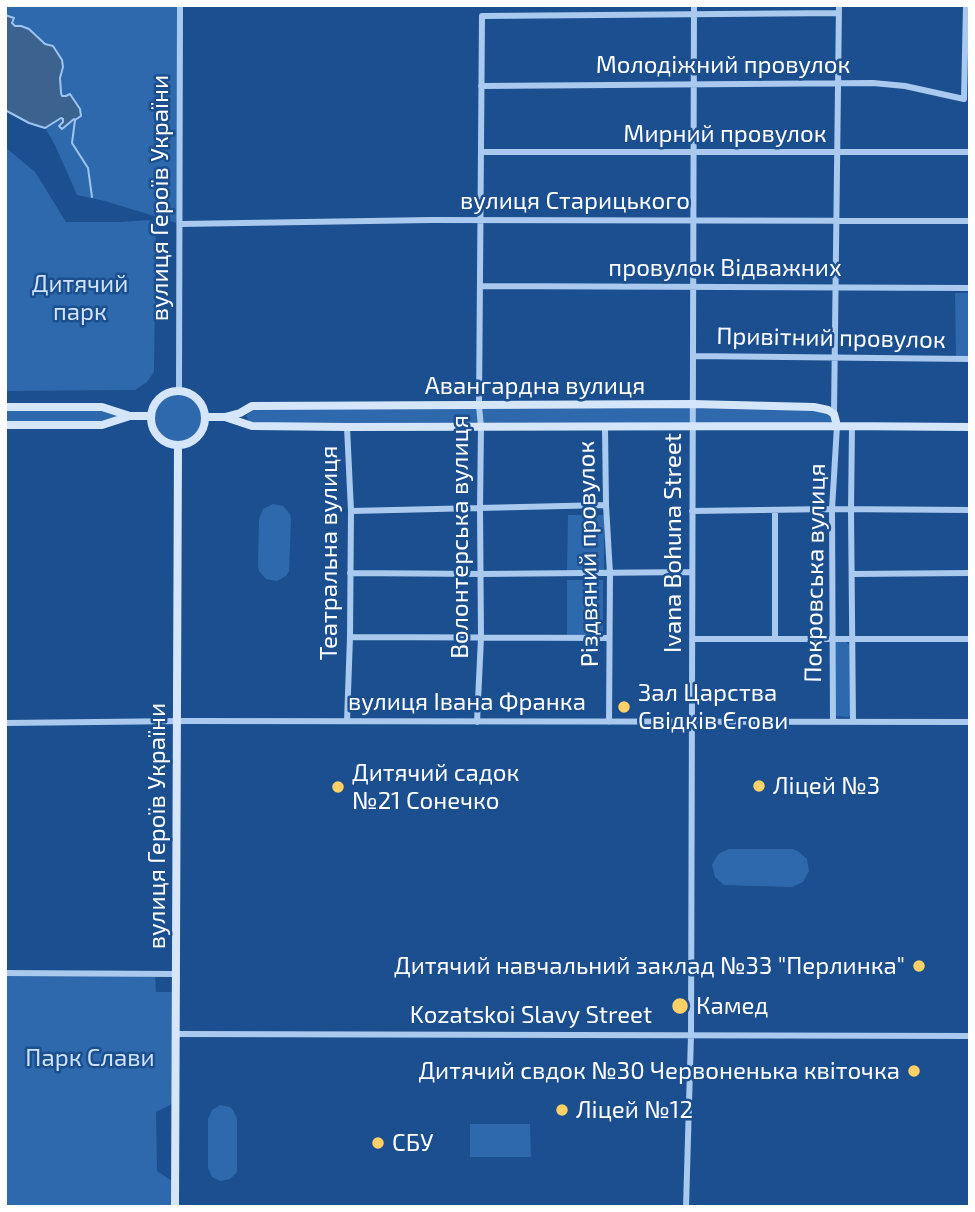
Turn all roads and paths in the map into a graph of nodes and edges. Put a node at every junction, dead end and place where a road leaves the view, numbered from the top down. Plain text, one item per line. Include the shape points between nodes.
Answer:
1 (180, 5) edge
2 (694, 5) edge
3 (966, 5) edge
4 (839, 9) edge
5 (694, 14) junction
6 (693, 84) junction
7 (839, 84) junction
8 (481, 86) junction
9 (481, 152) junction
10 (970, 152) edge
11 (693, 153) junction
12 (838, 153) junction
13 (481, 220) junction
14 (693, 220) junction
15 (837, 221) junction
16 (970, 221) edge
17 (180, 224) junction
18 (480, 286) junction
19 (693, 287) junction
20 (837, 287) junction
21 (970, 288) edge
22 (693, 356) junction
23 (836, 357) junction
24 (970, 359) edge
25 (178, 391) junction
26 (692, 404) junction
27 (479, 406) junction
28 (5, 407) edge
29 (834, 414) junction
30 (130, 416) junction
31 (151, 416) junction
32 (205, 417) junction
33 (225, 417) junction
34 (5, 425) edge
35 (837, 426) junction
36 (852, 426) junction
37 (970, 426) edge
38 (347, 427) junction
39 (481, 427) junction
40 (692, 427) junction
41 (606, 428) junction
42 (178, 445) junction
43 (606, 505) junction
44 (480, 508) junction
45 (832, 509) junction
46 (775, 510) junction
47 (851, 510) junction
48 (970, 510) edge
49 (351, 511) junction
50 (692, 511) junction
51 (692, 572) junction
52 (349, 573) junction
53 (610, 573) junction
54 (970, 573) edge
55 (481, 574) junction
56 (852, 574) junction
57 (350, 638) junction
58 (481, 638) junction
59 (609, 638) junction
60 (775, 638) junction
61 (833, 638) junction
62 (853, 638) junction
63 (692, 639) junction
64 (970, 639) edge
65 (176, 721) junction
66 (347, 721) junction
67 (477, 722) junction
68 (609, 722) junction
69 (692, 722) junction
70 (833, 722) junction
71 (853, 722) junction
72 (970, 722) edge
73 (5, 723) edge
74 (5, 973) edge
75 (176, 974) junction
76 (176, 1034) junction
77 (691, 1035) junction
78 (970, 1036) edge
79 (175, 1207) edge
80 (686, 1207) edge

1 - 17 street, вулиця Героїв України
2 - 5 street, Ivana Bohuna Street
3 - 7 street, Молодіжний провулок via 964,99 905,86
4 - 5 street
4 - 7 street
5 - 6 street, Ivana Bohuna Street
5 - 8 street, Волонтерська вулиця via 482,16
6 - 7 street, Молодіжний провулок
6 - 8 street, Молодіжний провулок
6 - 11 street, Ivana Bohuna Street
7 - 12 street
8 - 9 street, Волонтерська вулиця
9 - 11 street, Мирний провулок
9 - 13 street, Волонтерська вулиця
10 - 12 street, Мирний провулок
11 - 12 street, Мирний провулок
11 - 14 street, Ivana Bohuna Street
12 - 15 street
13 - 14 street, вулиця Старицького
13 - 17 street, вулиця Старицького
13 - 18 street, Волонтерська вулиця
14 - 15 street, вулиця Старицького
14 - 19 street, Ivana Bohuna Street
15 - 16 street, вулиця Старицького
15 - 20 street
17 - 25 street, вулиця Героїв України
18 - 19 street, провулок Відважних
18 - 27 street, Волонтерська вулиця
19 - 20 street, провулок Відважних
19 - 22 street, Ivana Bohuna Street
20 - 21 street, провулок Відважних
20 - 23 street
22 - 23 street, Привітний провулок
22 - 26 street, Ivana Bohuna Street
23 - 24 street, Привітний провулок
23 - 29 street
25 - 31 street via 160,399
25 - 32 street via 197,399
26 - 27 street, Авангардна вулиця
26 - 29 street, Авангардна вулиця via 799,406
26 - 40 street, Ivana Bohuna Street
27 - 33 street, Авангардна вулиця via 253,406
27 - 39 street, Волонтерська вулиця
28 - 30 street via 102,407
29 - 35 street
30 - 31 street
30 - 34 street via 102,425
31 - 42 street via 160,439
32 - 33 street, Авангардна вулиця
32 - 42 street via 200,435
33 - 38 street, Авангардна вулиця via 252,426
35 - 36 street, Авангардна вулиця
35 - 40 street, Авангардна вулиця
35 - 45 street, Покровська вулиця
36 - 37 street, Авангардна вулиця
36 - 47 street, Покровська вулиця
38 - 39 street, Авангардна вулиця
38 - 49 street, Театральна вулиця
39 - 41 street, Авангардна вулиця
39 - 44 street, Волонтерська вулиця
40 - 41 street, Авангардна вулиця
40 - 50 street, Ivana Bohuna Street
41 - 43 street, Різдвяний провулок
42 - 65 street, вулиця Героїв України
43 - 44 street
43 - 53 street, Різдвяний провулок
44 - 49 street
44 - 55 street, Волонтерська вулиця
45 - 46 street
45 - 47 street
45 - 61 street, Покровська вулиця
46 - 50 street
46 - 60 street
47 - 48 street
47 - 56 street, Покровська вулиця
49 - 52 street, Театральна вулиця
50 - 51 street, Ivana Bohuna Street
51 - 53 street
51 - 63 street, Ivana Bohuna Street
52 - 55 street
52 - 57 street, Театральна вулиця
53 - 55 street
53 - 59 street, Різдвяний провулок
54 - 56 street
55 - 58 street, Волонтерська вулиця
56 - 62 street, Покровська вулиця
57 - 58 street
57 - 66 street, Театральна вулиця
58 - 59 street
58 - 67 street, Волонтерська вулиця
59 - 68 street, Різдвяний провулок
60 - 61 street
60 - 63 street
61 - 62 street
61 - 70 street, Покровська вулиця
62 - 64 street
62 - 71 street, Покровська вулиця
63 - 69 street, Ivana Bohuna Street
65 - 66 street, вулиця Івана Франка
65 - 73 street, вулиця Івана Франка
65 - 75 street, вулиця Героїв України
66 - 67 street, вулиця Івана Франка
67 - 68 street, вулиця Івана Франка
68 - 69 street, вулиця Івана Франка
69 - 70 street, вулиця Івана Франка
69 - 77 street, Ivana Bohuna Street
70 - 71 street, вулиця Івана Франка
71 - 72 street, вулиця Івана Франка
74 - 75 street
75 - 76 street, вулиця Героїв України
76 - 77 street, Kozatskoi Slavy Street
76 - 79 street, вулиця Героїв України
77 - 78 street, Kozatskoi Slavy Street
77 - 80 street, Ivana Bohuna Street

